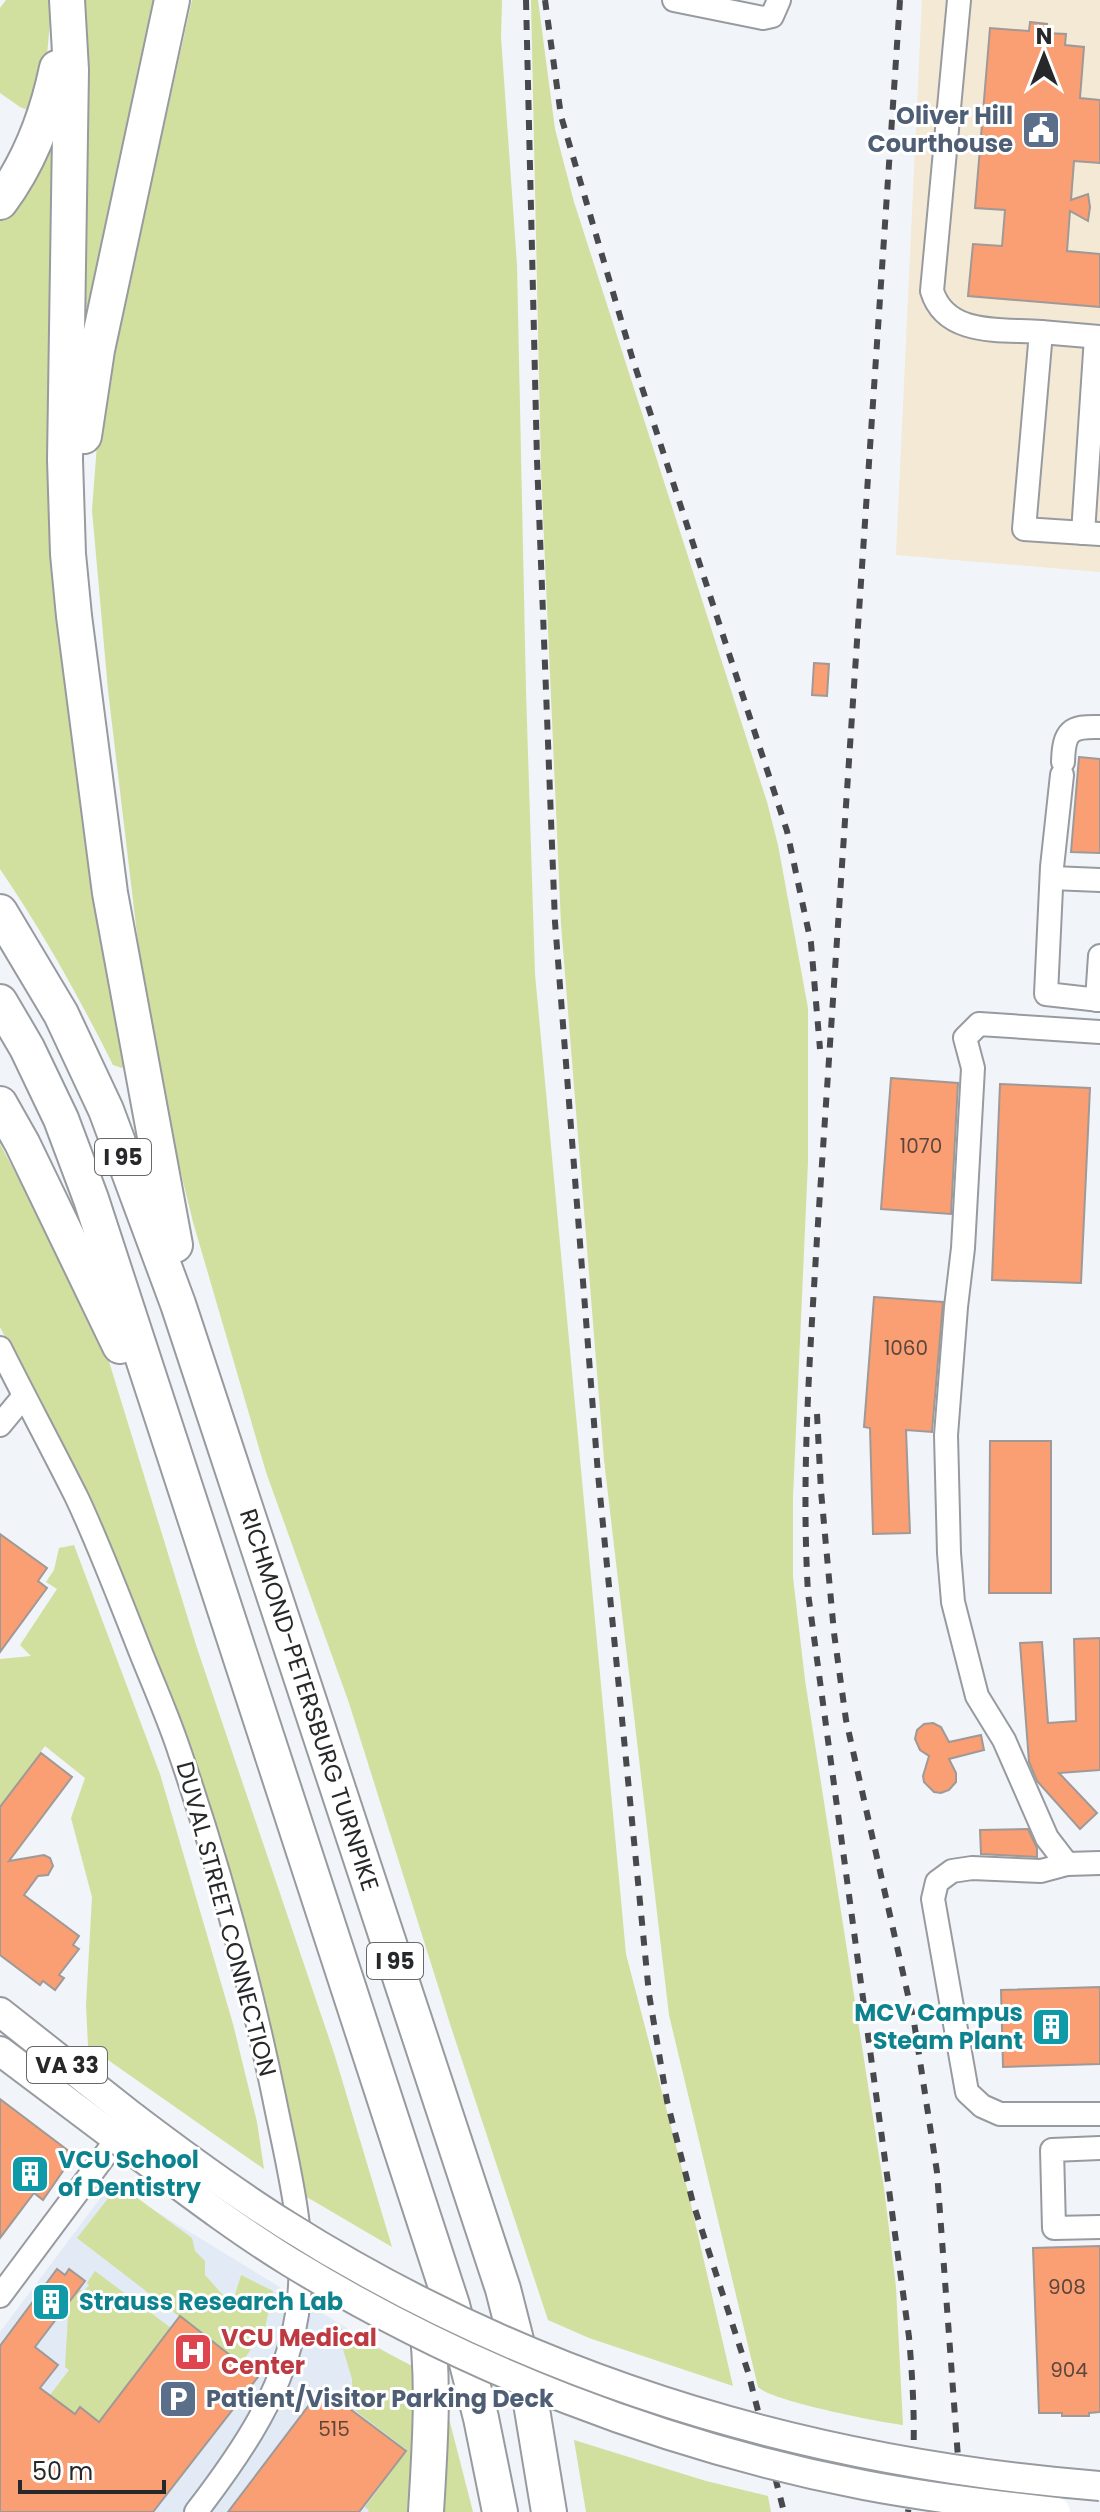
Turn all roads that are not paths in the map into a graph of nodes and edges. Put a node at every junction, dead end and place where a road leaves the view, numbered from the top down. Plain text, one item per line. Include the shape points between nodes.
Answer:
1 (172, 0) edge
2 (674, 0) edge
3 (779, 0) edge
4 (959, 0) edge
5 (67, 8) edge
6 (0, 202) edge
7 (1041, 332) junction
8 (1098, 337) edge
9 (1091, 533) edge
10 (74, 616) junction
11 (1100, 727) edge
12 (1052, 878) junction
13 (1100, 880) edge
14 (0, 912) edge
15 (1100, 956) edge
16 (1099, 1000) edge
17 (0, 1002) edge
18 (1100, 1032) edge
19 (0, 1104) edge
20 (0, 1348) edge
21 (24, 1396) junction
22 (217, 1416) junction
23 (0, 1425) edge
24 (170, 1447) junction
25 (1100, 1863) edge
26 (1067, 1864) junction
27 (0, 2012) edge
28 (0, 2051) edge
29 (383, 2098) junction
30 (1100, 2114) edge
31 (125, 2128) junction
32 (1100, 2148) edge
33 (1100, 2227) edge
34 (0, 2296) edge
35 (1100, 2486) edge
36 (196, 2512) edge
37 (426, 2512) edge
38 (500, 2512) edge
39 (549, 2512) edge
40 (1056, 2512) edge

1 - 10 highway via 89,396
2 - 3 street via 763,18 772,16
4 - 7 street via 932,291 942,311 962,325
5 - 6 highway via 45,116 22,169
5 - 10 highway via 71,70 65,460
7 - 8 street
7 - 9 street via 1024,529
8 - 9 street
10 - 22 highway via 136,1045 166,1208
11 - 12 street via 1069,731 1064,744
12 - 13 street
12 - 16 street via 1046,994
14 - 22 highway, RICHMOND-PETERSBURG TURNPIKE / I 95 via 61,1014 106,1110
15 - 16 street
17 - 24 highway, I 95 via 61,1119
18 - 26 street via 979,1024 965,1038 973,1068 948,1396 953,1602 977,1696 1004,1740 1047,1838
19 - 24 highway
20 - 21 street, DUVAL STREET CONNECTION
21 - 23 street
21 - 36 street, DUVAL STREET CONNECTION via 77,1500 180,1751 259,2025 292,2187 300,2250 298,2312 279,2380 235,2460
22 - 39 highway, RICHMOND-PETERSBURG TURNPIKE / I 95 via 503,2289 529,2391
24 - 29 highway, I 95
25 - 26 street
26 - 30 street via 1041,1871 952,1871 937,1882 933,1899 967,2092 1000,2114
27 - 31 main road, VA 33
28 - 31 main road, VA 33
29 - 37 highway via 415,2245 430,2351 433,2412
29 - 38 highway, I 95 via 452,2305
31 - 34 street
31 - 35 main road, VA 33, bridge via 346,2261 464,2323 585,2374 715,2418 845,2452 977,2474
31 - 40 main road, VA 33, bridge via 219,2215 295,2265 413,2330 537,2386 665,2433 795,2470 930,2496
32 - 33 street via 1052,2150 1054,2228

